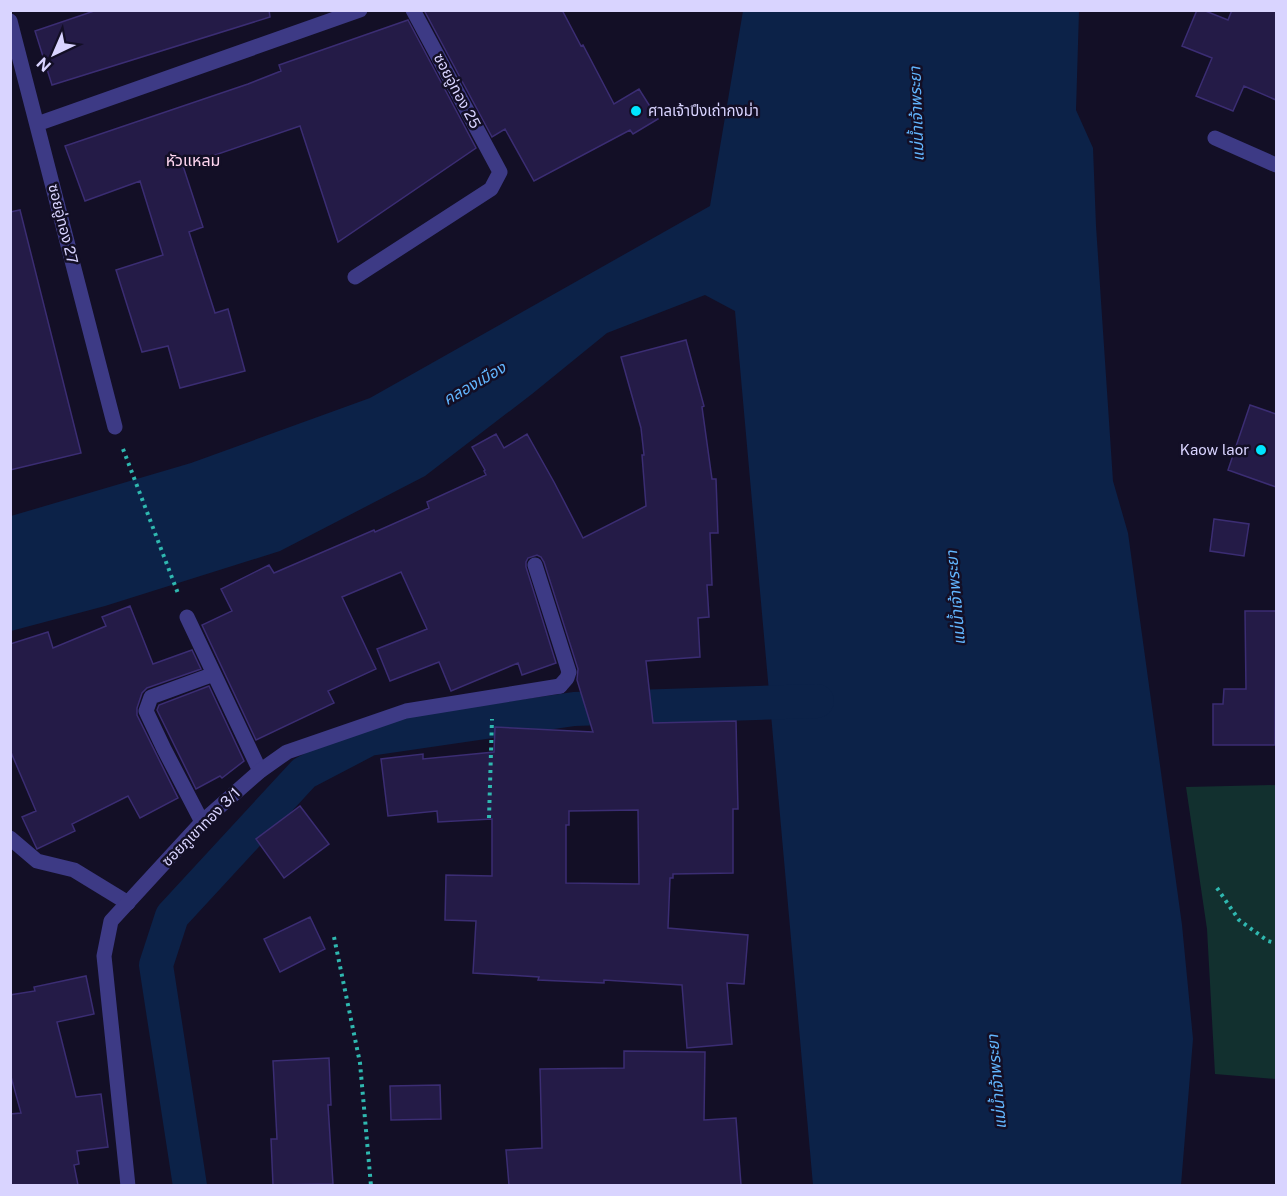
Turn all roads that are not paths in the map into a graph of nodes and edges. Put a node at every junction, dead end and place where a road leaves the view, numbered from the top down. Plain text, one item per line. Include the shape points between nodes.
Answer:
1 (360, 10) edge
2 (414, 10) edge
3 (10, 21) edge
4 (37, 124) junction
5 (1215, 138) dead end
6 (1276, 165) edge
7 (355, 277) dead end
8 (115, 427) road end
9 (535, 565) dead end
10 (187, 617) road end
11 (214, 674) junction
12 (260, 771) junction
13 (202, 822) junction
14 (10, 838) edge
15 (128, 903) junction
16 (128, 1185) edge

1 - 4 street
2 - 7 street, ซอยอู่ทอง 25 via 500,172 491,189
3 - 4 street, ซอยอู่ทอง 27
4 - 8 street, ซอยอู่ทอง 27
5 - 6 street
9 - 12 street, ซอยภูเขาทอง 3/1 via 569,672 560,686 406,711 286,752
10 - 11 street
11 - 12 street
11 - 13 street via 151,697 146,711
12 - 13 street, ซอยภูเขาทอง 3/1
13 - 15 street, ซอยภูเขาทอง 3/1
14 - 15 street via 37,861 74,870
15 - 16 street, ซอยภูเขาทอง 3/1 via 111,921 104,956

